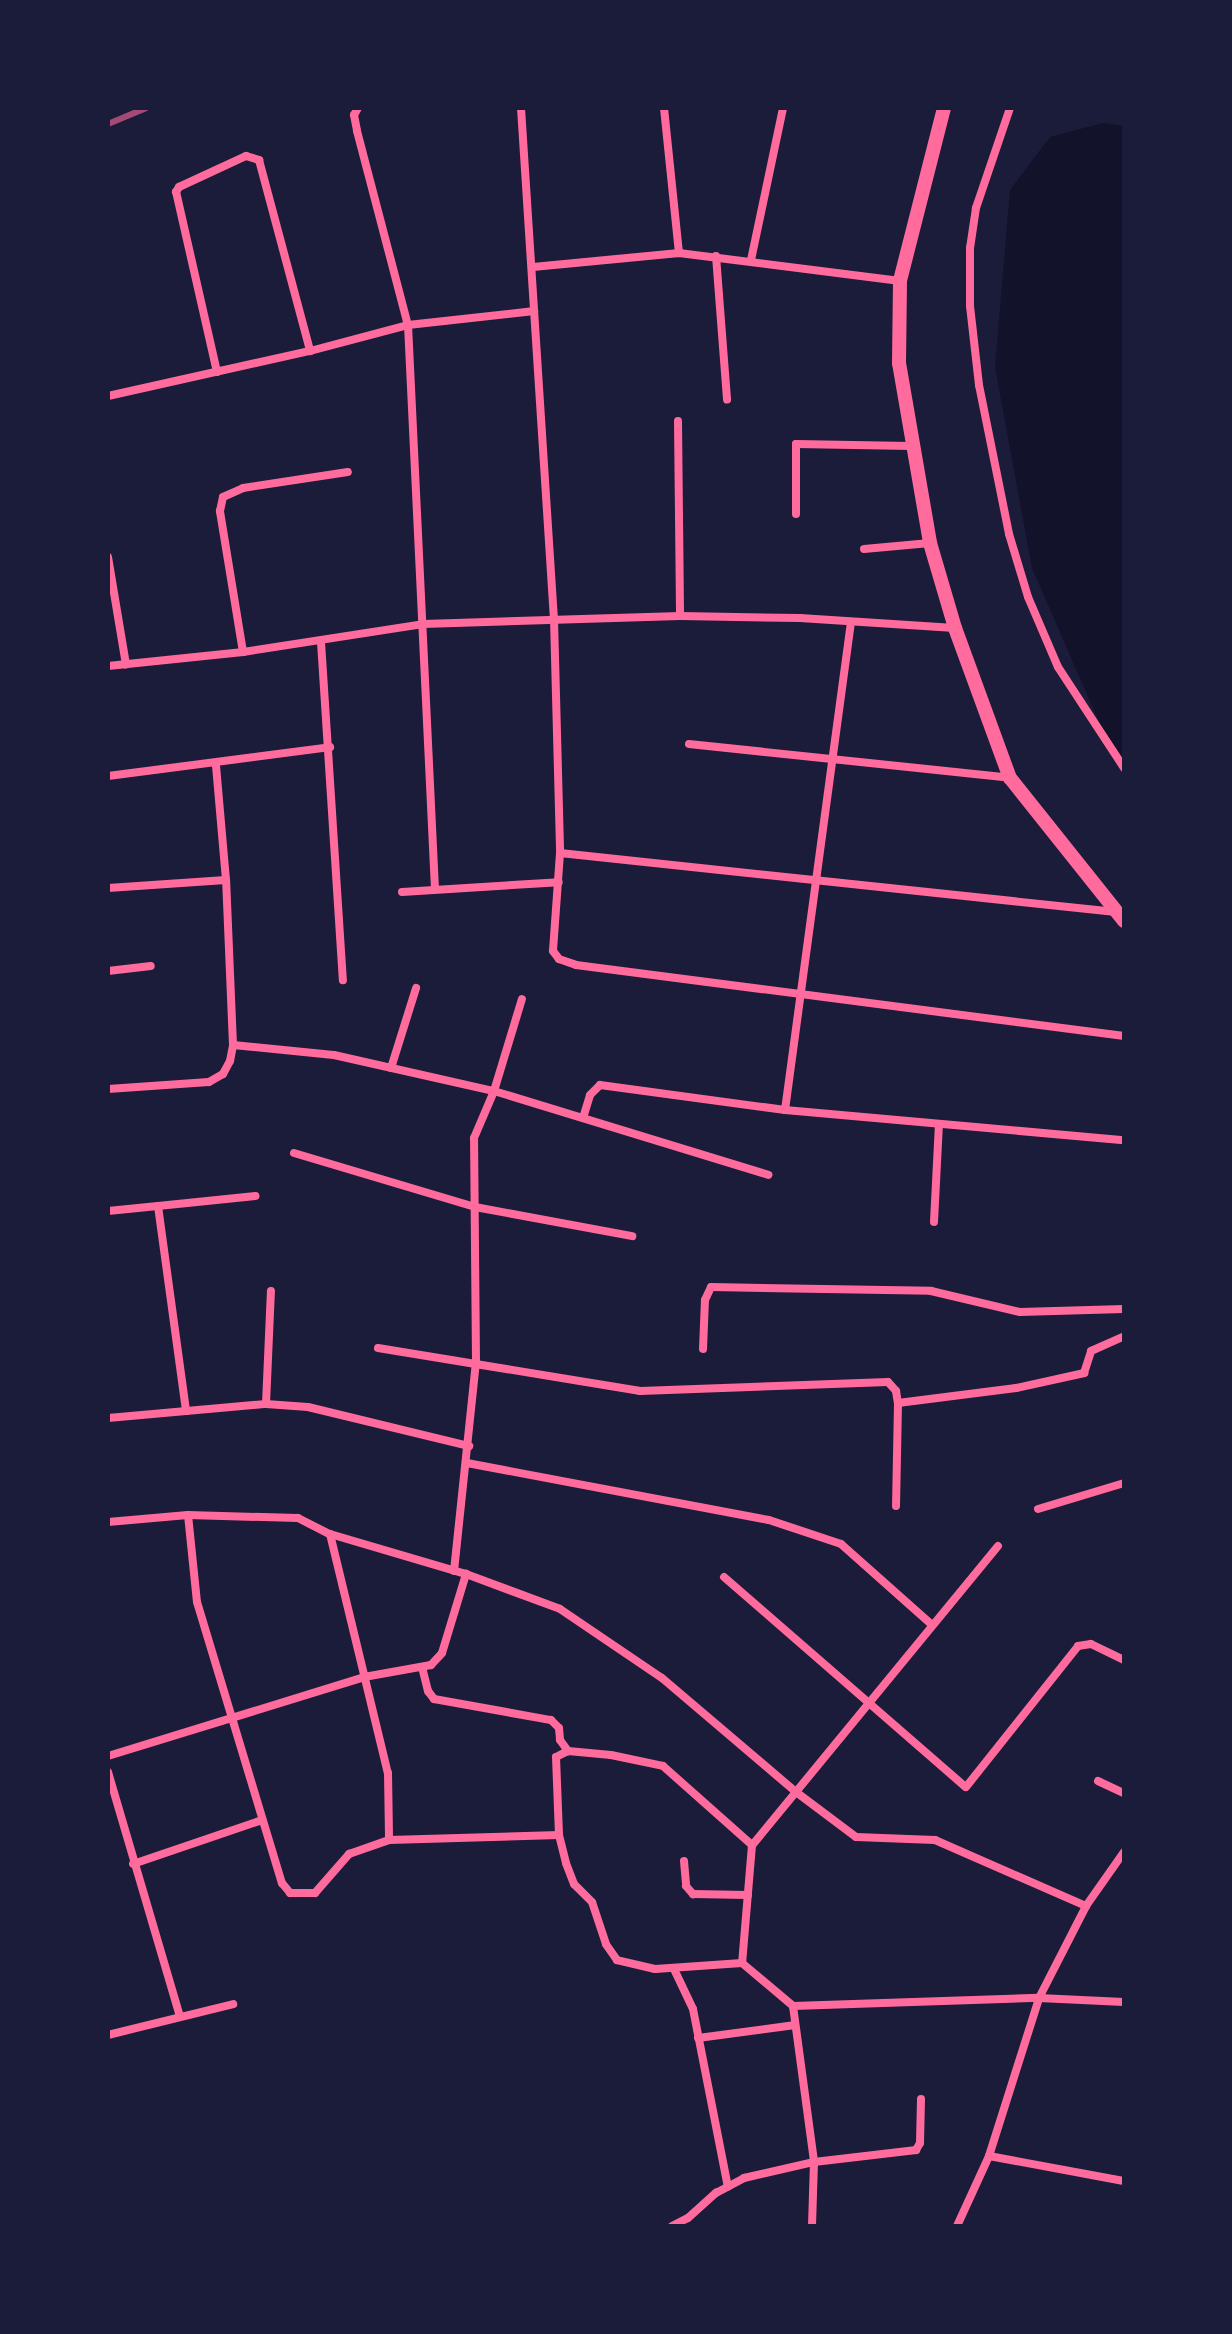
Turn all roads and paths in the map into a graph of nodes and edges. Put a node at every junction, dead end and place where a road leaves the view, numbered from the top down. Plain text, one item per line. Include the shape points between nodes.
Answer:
1 (358, 108) edge
2 (521, 108) edge
3 (664, 108) edge
4 (783, 108) edge
5 (944, 108) edge
6 (1010, 108) edge
7 (679, 253) junction
8 (716, 256) junction
9 (751, 260) junction
10 (533, 267) junction
11 (900, 281) junction
12 (534, 311) junction
13 (408, 325) junction
14 (310, 351) junction
15 (217, 372) junction
16 (108, 396) edge
17 (727, 400) dead end
18 (678, 421) dead end
19 (911, 446) junction
20 (348, 472) dead end
21 (796, 514) dead end
22 (930, 543) junction
23 (864, 549) dead end
24 (108, 557) edge
25 (680, 616) junction
26 (554, 619) junction
27 (851, 622) junction
28 (423, 624) junction
29 (955, 628) junction
30 (321, 642) junction
31 (243, 652) junction
32 (126, 664) junction
33 (108, 666) edge
34 (689, 744) dead end
35 (330, 747) junction
36 (832, 759) junction
37 (216, 765) junction
38 (1124, 768) edge
39 (108, 776) edge
40 (1010, 778) junction
41 (560, 853) junction
42 (815, 878) junction
43 (226, 880) junction
44 (559, 882) junction
45 (108, 888) edge
46 (435, 889) junction
47 (402, 892) dead end
48 (1120, 917) edge
49 (151, 966) dead end
50 (108, 971) edge
51 (343, 980) dead end
52 (416, 988) dead end
53 (799, 996) junction
54 (522, 999) dead end
55 (1124, 1036) edge
56 (233, 1045) junction
57 (391, 1068) junction
58 (108, 1089) edge
59 (494, 1091) junction
60 (785, 1110) junction
61 (583, 1118) junction
62 (939, 1124) junction
63 (1124, 1140) edge
64 (294, 1153) dead end
65 (768, 1175) dead end
66 (255, 1196) dead end
67 (158, 1206) junction
68 (475, 1207) junction
69 (108, 1211) edge
70 (934, 1222) dead end
71 (632, 1236) dead end
72 (271, 1291) dead end
73 (1124, 1309) edge
74 (1124, 1336) edge
75 (378, 1348) dead end
76 (703, 1349) dead end
77 (476, 1362) junction
78 (898, 1403) junction
79 (266, 1404) junction
80 (186, 1411) junction
81 (108, 1418) edge
82 (469, 1446) junction
83 (467, 1463) junction
84 (1124, 1483) edge
85 (896, 1506) dead end
86 (1038, 1509) dead end
87 (188, 1515) junction
88 (108, 1522) edge
89 (330, 1534) junction
90 (998, 1546) dead end
91 (454, 1571) junction
92 (466, 1574) junction
93 (724, 1577) dead end
94 (931, 1624) junction
95 (1124, 1660) edge
96 (422, 1667) junction
97 (364, 1677) junction
98 (872, 1702) junction
99 (229, 1719) junction
100 (568, 1751) junction
101 (108, 1756) edge
102 (108, 1772) edge
103 (1098, 1781) dead end
104 (796, 1792) junction
105 (1124, 1793) edge
106 (262, 1820) junction
107 (559, 1835) junction
108 (389, 1840) junction
109 (752, 1845) junction
110 (1124, 1852) edge
111 (684, 1861) dead end
112 (133, 1864) junction
113 (748, 1895) junction
114 (1086, 1906) junction
115 (742, 1963) junction
116 (674, 1969) junction
117 (1039, 1998) junction
118 (1124, 2002) edge
119 (233, 2004) dead end
120 (793, 2006) junction
121 (180, 2017) junction
122 (795, 2025) junction
123 (108, 2035) edge
124 (698, 2038) junction
125 (921, 2099) dead end
126 (989, 2156) junction
127 (814, 2162) junction
128 (1124, 2181) edge
129 (728, 2187) junction
130 (672, 2226) edge
131 (812, 2226) edge
132 (957, 2226) edge

1 - 13 street via 357,131
2 - 10 street
3 - 7 street
4 - 9 street
5 - 11 street
6 - 38 street via 976,208 970,248 979,385 1009,534 1028,597 1058,667
7 - 8 street
7 - 10 street
8 - 9 street
8 - 17 street
9 - 11 street
10 - 12 street
11 - 19 street via 899,363
12 - 13 street
12 - 26 street
13 - 14 street
13 - 28 street
14 - 15 street
14 - 15 street via 259,160 246,156 176,192
15 - 16 street
18 - 25 street
19 - 21 street via 796,444
19 - 22 street
20 - 31 street via 243,488 223,497 220,511
22 - 23 street
22 - 29 street
24 - 32 street
25 - 26 street
25 - 27 street
26 - 28 street
26 - 41 street
27 - 29 street
27 - 36 street
28 - 30 street
28 - 46 street
29 - 40 street
30 - 31 street
30 - 35 street
31 - 32 street
32 - 33 street
34 - 36 street
35 - 37 street
35 - 51 street
36 - 40 street
36 - 42 street
37 - 39 street
37 - 43 street
40 - 48 street
41 - 42 street
41 - 44 street
42 - 48 street
42 - 53 street
43 - 45 street
43 - 56 street
44 - 46 street
44 - 53 street via 553,940 559,959
46 - 47 street
49 - 50 street
52 - 57 street
53 - 55 street
53 - 60 street
54 - 59 street
56 - 57 street via 334,1055
56 - 58 street via 223,1074 209,1082
57 - 59 street
59 - 61 street
59 - 68 street via 474,1138
60 - 61 street via 600,1085 590,1095
60 - 62 street
61 - 65 street
62 - 63 street
62 - 70 street
64 - 68 street
66 - 67 street
67 - 69 street
67 - 80 street
68 - 71 street
68 - 77 street
72 - 79 street
73 - 76 street via 1020,1312 931,1291 711,1287 705,1300
74 - 78 street via 1091,1351 1084,1373
75 - 77 street
77 - 78 street via 640,1391 882,1381 893,1385
77 - 82 street
78 - 85 street
79 - 80 street
79 - 82 street via 347,1414
80 - 81 street
82 - 83 street
83 - 91 street
83 - 94 street via 769,1520 841,1544
84 - 86 street
87 - 88 street
87 - 89 street via 298,1518
87 - 99 street via 197,1602
89 - 91 street
89 - 97 street
90 - 94 street
91 - 92 street
92 - 96 street via 440,1657
92 - 104 street via 560,1609 662,1678
93 - 98 street
94 - 98 street
95 - 98 street via 1091,1644 1078,1646 966,1787
96 - 97 street
96 - 100 street via 434,1699 556,1722
97 - 99 street
97 - 108 street via 388,1773
98 - 104 street
99 - 101 street
99 - 106 street
100 - 107 street via 556,1757
100 - 109 street via 663,1766
102 - 112 street
103 - 105 street
104 - 109 street
104 - 114 street via 856,1837 935,1840
106 - 108 street via 282,1883 290,1893 301,1895 315,1893 349,1854
106 - 112 street
107 - 108 street
107 - 116 street via 574,1884 592,1902 617,1960
109 - 113 street
110 - 114 street
111 - 113 street via 686,1886 693,1894
112 - 121 street
113 - 115 street
114 - 117 street
115 - 116 street
115 - 120 street
116 - 124 street via 693,2009
117 - 118 street
117 - 120 street
117 - 126 street
119 - 121 street
120 - 122 street
121 - 123 street
122 - 124 street
122 - 127 street
124 - 129 street
125 - 127 street via 916,2150
126 - 128 street
126 - 132 street
127 - 129 street via 744,2178
127 - 131 street
129 - 130 street

